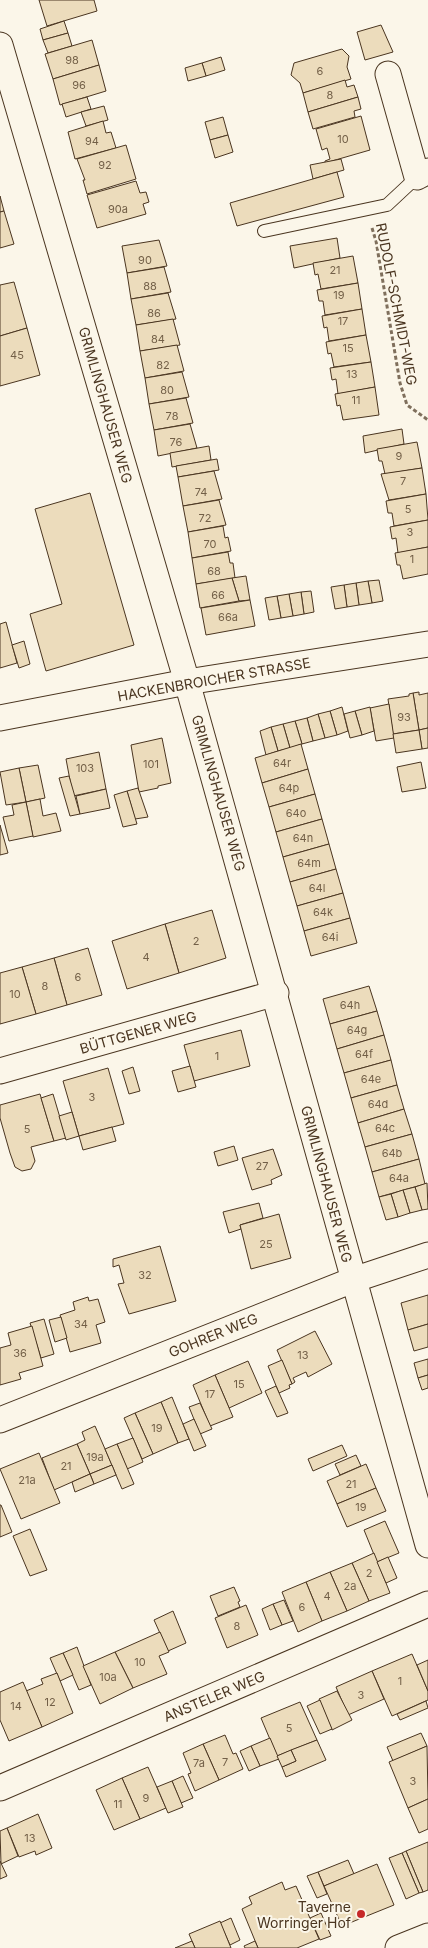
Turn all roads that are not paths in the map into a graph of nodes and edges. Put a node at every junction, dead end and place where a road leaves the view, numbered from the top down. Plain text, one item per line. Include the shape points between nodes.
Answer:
1 (0, 45) edge
2 (388, 74) dead end
3 (423, 174) edge
4 (264, 232) dead end
5 (428, 644) edge
6 (187, 682) junction
7 (0, 718) edge
8 (276, 993) junction
9 (0, 1071) edge
10 (428, 1256) edge
11 (353, 1280) junction
12 (0, 1420) edge
13 (428, 1545) edge
14 (428, 1604) edge
15 (0, 1788) edge
16 (428, 1936) edge
17 (398, 1948) edge

1 - 6 street, GRIMLINGHAUSER WEG
2 - 3 street
3 - 4 lane via 387,205
5 - 6 street, HACKENBROICHER STRASSE
6 - 7 street, HACKENBROICHER STRASSE
6 - 8 street, GRIMLINGHAUSER WEG
8 - 9 street, BÜTTGENER WEG
8 - 11 street, GRIMLINGHAUSER WEG
10 - 11 street, GOHRER WEG
11 - 12 street, GOHRER WEG
11 - 13 street, GRIMLINGHAUSER WEG
14 - 15 street, ANSTELER WEG
16 - 17 street

